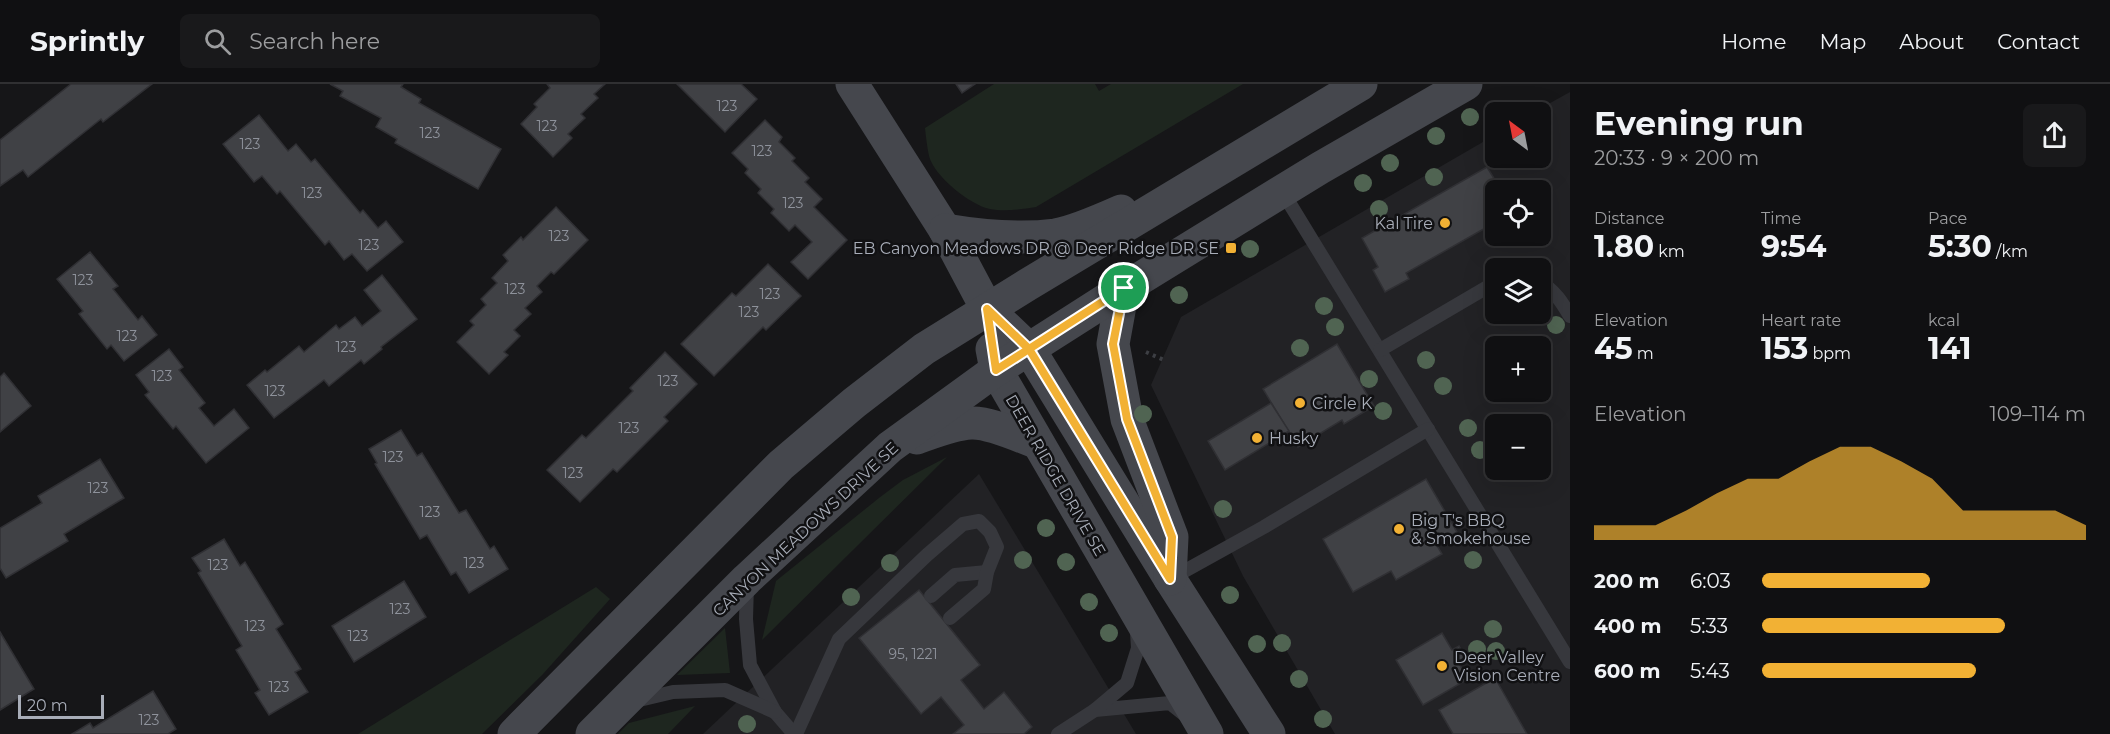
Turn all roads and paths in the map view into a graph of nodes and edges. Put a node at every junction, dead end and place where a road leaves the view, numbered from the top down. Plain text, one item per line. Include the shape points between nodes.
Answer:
1 (852, 84) edge
2 (1361, 84) edge
3 (1466, 84) edge
4 (1213, 172) junction
5 (1282, 191) junction
6 (945, 230) junction
7 (1124, 288) junction
8 (1485, 288) edge
9 (1551, 290) edge
10 (987, 309) junction
11 (1570, 316) edge
12 (1029, 349) junction
13 (1380, 350) junction
14 (1145, 351) dead end
15 (1166, 361) dead end
16 (996, 370) junction
17 (1428, 429) junction
18 (1038, 443) junction
19 (890, 447) junction
20 (987, 572) junction
21 (747, 579) junction
22 (1170, 579) junction
23 (931, 596) dead end
24 (1136, 613) junction
25 (950, 618) dead end
26 (1570, 662) edge
27 (621, 705) junction
28 (1095, 710) junction
29 (776, 712) junction
30 (1205, 731) edge
31 (514, 734) edge
32 (592, 734) edge
33 (795, 734) edge
34 (1058, 734) edge
35 (1269, 734) edge

1 - 6 street
2 - 4 street
3 - 5 street, CANYON MEADOWS DRIVE SE
4 - 6 street via 1057,235 1012,237
4 - 10 street
5 - 7 street, CANYON MEADOWS DRIVE SE
5 - 13 lane
6 - 10 street
7 - 12 street, CANYON MEADOWS DRIVE SE
7 - 22 street via 1113,344 1127,419 1172,537
8 - 13 lane
9 - 11 lane
10 - 12 street
10 - 16 street, DEER RIDGE DRIVE SE
10 - 31 street via 924,349 781,465
12 - 16 street, CANYON MEADOWS DRIVE SE
12 - 22 street
13 - 17 lane
14 - 15 path
16 - 18 street, DEER RIDGE DRIVE SE
16 - 19 street, CANYON MEADOWS DRIVE SE
17 - 22 lane
17 - 26 lane
18 - 19 street via 971,423 943,428
18 - 24 street, DEER RIDGE DRIVE SE
19 - 21 street, CANYON MEADOWS DRIVE SE
20 - 23 lane via 955,575
20 - 25 lane via 984,589
20 - 33 lane via 997,547 990,532 979,521 963,524 839,639
21 - 27 street, CANYON MEADOWS DRIVE SE
21 - 29 lane via 750,665
22 - 35 street
24 - 28 lane via 1138,648 1127,683
24 - 30 street, DEER RIDGE DRIVE SE
27 - 29 lane via 673,692 725,690
27 - 32 street, CANYON MEADOWS DRIVE SE
28 - 30 lane via 1170,703
28 - 34 lane
29 - 33 lane

